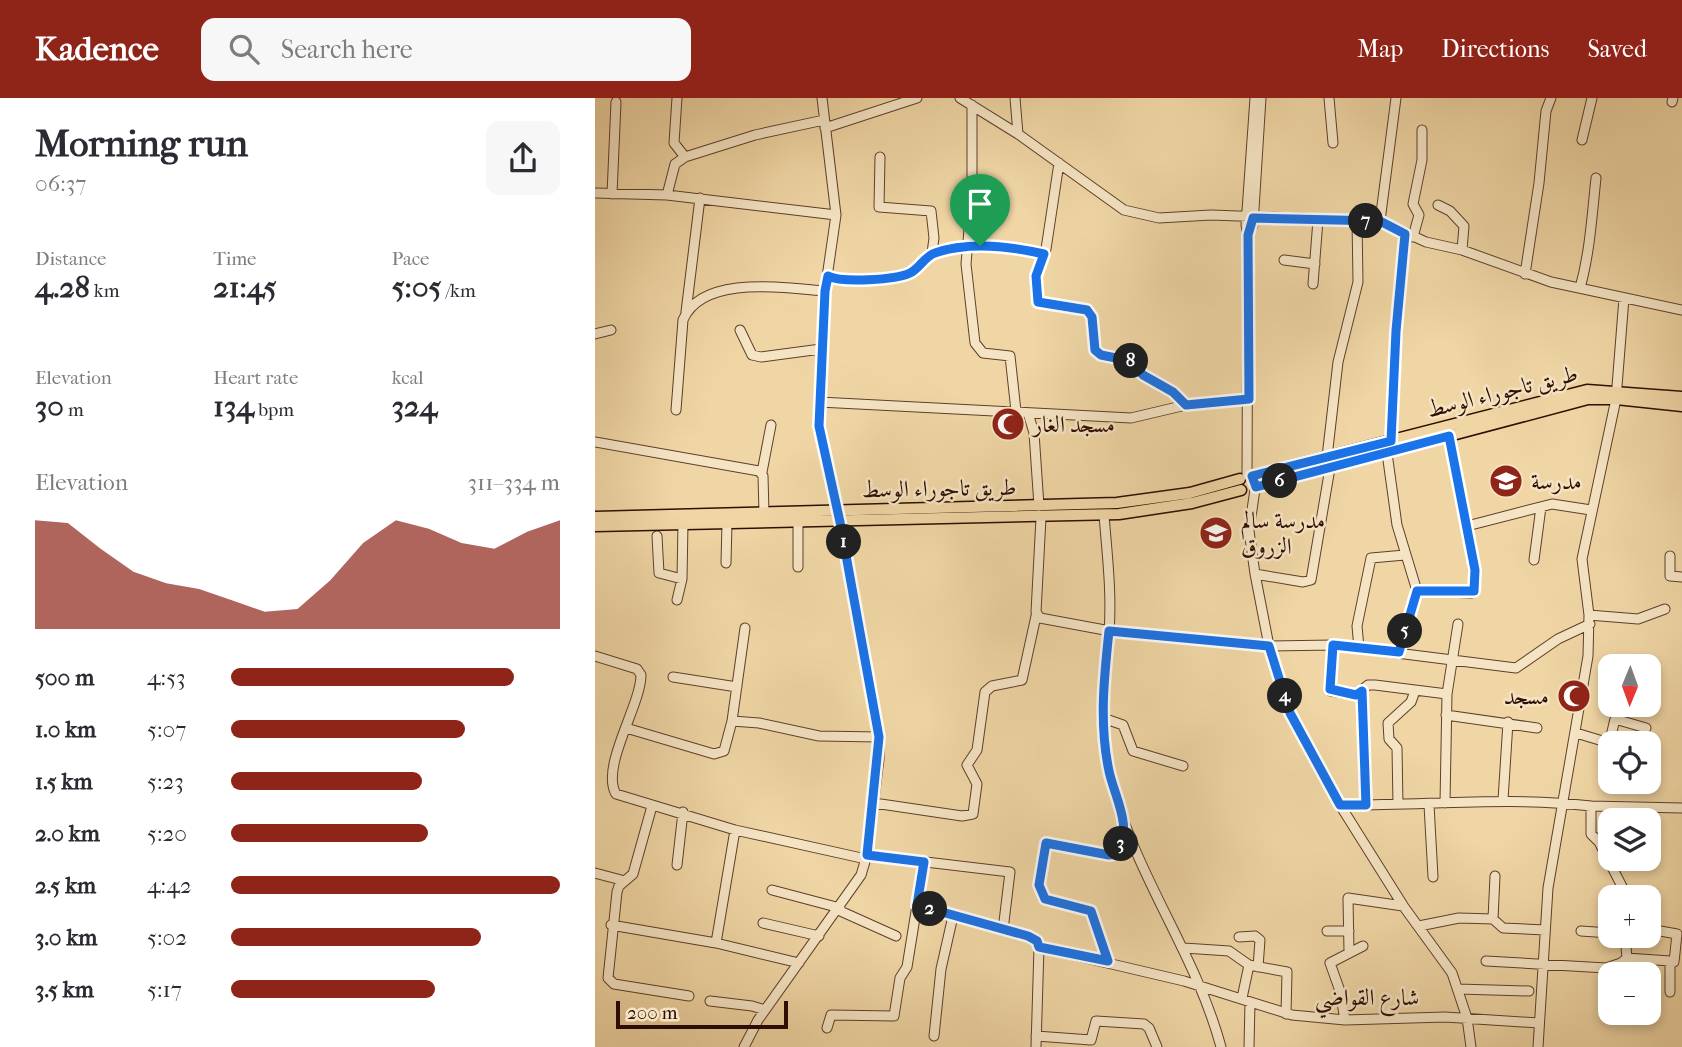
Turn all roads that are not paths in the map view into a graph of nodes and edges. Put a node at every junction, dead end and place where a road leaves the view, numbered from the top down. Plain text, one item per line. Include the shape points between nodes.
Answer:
1 (677, 98) edge
2 (822, 98) edge
3 (917, 98) edge
4 (960, 98) edge
5 (1015, 98) edge
6 (1255, 98) edge
7 (1261, 98) edge
8 (1397, 98) edge
9 (1551, 98) edge
10 (1592, 98) edge
11 (1332, 99) edge
12 (616, 102) dead end
13 (972, 105) junction
14 (824, 124) junction
15 (1422, 130) dead end
16 (1018, 134) junction
17 (1582, 140) dead end
18 (1333, 143) dead end
19 (880, 157) dead end
20 (685, 158) junction
21 (1059, 163) junction
22 (1596, 178) dead end
23 (595, 193) edge
24 (612, 194) junction
25 (667, 195) junction
26 (700, 198) junction
27 (1438, 205) dead end
28 (836, 215) junction
29 (1250, 217) junction
30 (1318, 220) junction
31 (1357, 220) junction
32 (1380, 221) junction
33 (1409, 235) junction
34 (966, 248) junction
35 (1462, 250) junction
36 (932, 253) junction
37 (1044, 254) junction
38 (1284, 260) dead end
39 (1315, 264) junction
40 (1525, 274) junction
41 (828, 276) junction
42 (1313, 285) dead end
43 (1580, 288) junction
44 (825, 291) junction
45 (1624, 298) junction
46 (1682, 310) edge
47 (685, 314) junction
48 (611, 330) dead end
49 (740, 330) dead end
50 (595, 334) edge
51 (821, 349) junction
52 (1617, 394) junction
53 (1682, 397) edge
54 (1249, 399) junction
55 (819, 402) junction
56 (1186, 405) junction
57 (1682, 406) edge
58 (676, 410) dead end
59 (1016, 411) junction
60 (1028, 413) junction
61 (771, 425) dead end
62 (1449, 436) junction
63 (1391, 441) junction
64 (595, 442) edge
65 (1387, 453) junction
66 (1329, 462) junction
67 (762, 472) junction
68 (1248, 484) junction
69 (1541, 507) junction
70 (1591, 510) junction
71 (1040, 512) junction
72 (764, 513) junction
73 (1104, 515) junction
74 (595, 517) edge
75 (839, 517) junction
76 (798, 522) junction
77 (683, 523) junction
78 (727, 523) junction
79 (595, 526) edge
80 (1467, 526) junction
81 (657, 536) dead end
82 (1405, 555) junction
83 (1670, 556) dead end
84 (1534, 560) dead end
85 (726, 563) dead end
86 (798, 567) dead end
87 (1255, 574) junction
88 (1682, 577) edge
89 (682, 579) junction
90 (1417, 591) junction
91 (677, 600) dead end
92 (1665, 609) dead end
93 (1036, 616) junction
94 (1589, 619) junction
95 (1458, 624) dead end
96 (745, 628) dead end
97 (1109, 631) junction
98 (1333, 645) junction
99 (1269, 646) junction
100 (1359, 648) junction
101 (1399, 652) junction
102 (595, 658) edge
103 (1451, 660) junction
104 (673, 677) dead end
105 (737, 687) junction
106 (1362, 691) junction
107 (1415, 691) junction
108 (1447, 694) junction
109 (1446, 715) junction
110 (1103, 718) junction
111 (732, 721) junction
112 (1508, 722) junction
113 (626, 728) junction
114 (1537, 728) dead end
115 (1646, 728) dead end
116 (1576, 733) junction
117 (879, 737) junction
118 (1183, 766) dead end
119 (1503, 800) junction
120 (874, 803) junction
121 (1445, 803) junction
122 (1563, 803) junction
123 (1398, 804) junction
124 (1340, 805) junction
125 (1366, 805) junction
126 (1429, 805) junction
127 (652, 806) junction
128 (1591, 806) junction
129 (1682, 808) edge
130 (683, 812) junction
131 (1126, 827) junction
132 (735, 830) junction
133 (867, 857) junction
134 (924, 862) junction
135 (677, 865) dead end
136 (595, 873) edge
137 (1495, 876) dead end
138 (1433, 877) dead end
139 (625, 881) junction
140 (1621, 885) edge
141 (772, 890) dead end
142 (917, 905) junction
143 (1403, 906) junction
144 (839, 909) junction
145 (953, 916) junction
146 (1493, 919) junction
147 (763, 923) dead end
148 (611, 925) junction
149 (1419, 926) junction
150 (1003, 930) junction
151 (1545, 930) junction
152 (1581, 930) dead end
153 (1327, 931) dead end
154 (1349, 931) junction
155 (1661, 931) edge
156 (1598, 932) edge
157 (819, 936) junction
158 (896, 936) dead end
159 (1239, 937) dead end
160 (716, 943) junction
161 (1363, 946) dead end
162 (1039, 947) junction
163 (1184, 948) junction
164 (1626, 948) edge
165 (1349, 952) junction
166 (1627, 958) junction
167 (1108, 961) junction
168 (1486, 961) dead end
169 (1676, 961) edge
170 (799, 963) junction
171 (1254, 966) junction
172 (1543, 966) junction
173 (1199, 985) junction
174 (1458, 989) junction
175 (1529, 991) dead end
176 (1670, 992) dead end
177 (689, 996) dead end
178 (1246, 1000) junction
179 (711, 1002) dead end
180 (765, 1010) junction
181 (1286, 1014) junction
182 (1467, 1018) junction
183 (1345, 1020) junction
184 (1539, 1023) junction
185 (828, 1028) dead end
186 (934, 1036) dead end
187 (1036, 1036) junction
188 (744, 1047) edge
189 (1036, 1047) edge
190 (1157, 1047) edge
191 (1221, 1047) edge
192 (1249, 1047) edge
193 (1471, 1047) edge
194 (1538, 1047) edge

1 - 20 street via 674,143
2 - 14 street
3 - 14 street
4 - 13 street
5 - 16 street
6 - 29 street
7 - 29 street
8 - 32 street
9 - 40 street
10 - 17 street
11 - 18 street
12 - 24 street
13 - 16 street
13 - 34 street via 972,195
14 - 20 street via 755,135
14 - 28 street
15 - 33 street via 1422,160 1413,204 1419,215
16 - 21 street
19 - 36 street via 879,206 931,211
20 - 25 street via 675,164
21 - 29 street via 1133,214
21 - 37 street
22 - 43 street via 1590,248
23 - 24 street
24 - 25 street
25 - 26 street
26 - 28 street
26 - 47 street
27 - 35 street via 1464,226
28 - 41 street
29 - 30 street
29 - 54 street
30 - 31 street
30 - 39 street
31 - 32 street
31 - 66 street via 1358,282 1338,362
32 - 33 street
33 - 35 street
33 - 63 street via 1396,331
34 - 36 street
34 - 37 street via 1002,246
34 - 59 street via 976,346 983,353 1010,356
35 - 40 street
36 - 41 street via 913,272 900,277
37 - 56 street via 1036,276 1038,302 1087,310 1092,317 1095,350 1131,361
38 - 39 street
39 - 42 street
40 - 43 street
41 - 44 street
43 - 45 street
44 - 47 street via 731,288 704,299
44 - 51 street
45 - 46 street
45 - 52 street
47 - 58 street
48 - 50 street
49 - 51 street via 752,355
51 - 55 street
52 - 53 main road, طريق تاجوراء الوسط
52 - 57 main road
52 - 62 main road
52 - 63 main road, طريق تاجوراء الوسط via 1587,390
52 - 70 street
54 - 56 street
54 - 68 street
55 - 59 street
55 - 75 street via 820,437
56 - 60 street via 1131,418
59 - 60 street
60 - 71 street via 1034,433
61 - 67 street
62 - 65 main road
62 - 80 street
63 - 66 main road, طريق تاجوراء الوسط
64 - 67 street
65 - 66 main road
65 - 82 street
66 - 68 main road, طريق تاجوراء الوسط
66 - 87 street via 1311,580
67 - 72 street
68 - 71 main road, طريق تاجوراء الوسط
68 - 73 main road via 1192,503
68 - 87 street
69 - 70 street via 1560,504
69 - 80 street
69 - 84 street
70 - 94 street via 1582,559
71 - 73 main road
71 - 75 main road, طريق تاجوراء الوسط
71 - 93 street
72 - 74 main road, طريق تاجوراء الوسط
72 - 75 main road, طريق تاجوراء الوسط
73 - 97 street
75 - 76 main road
75 - 117 street
76 - 78 main road
76 - 86 street
77 - 78 main road
77 - 79 main road
77 - 89 street
78 - 85 street
80 - 90 street via 1474,591
81 - 89 street via 659,573
82 - 90 street
82 - 100 street via 1371,558 1357,626
83 - 88 street via 1670,576
87 - 99 street
89 - 91 street
90 - 101 street
92 - 94 street via 1638,619
93 - 97 street
93 - 120 street via 1022,680 992,686 985,692 977,750 967,765 977,785 973,814
94 - 103 street via 1518,668
94 - 116 street
95 - 103 street
96 - 105 street
97 - 99 street
97 - 110 street
98 - 99 street
98 - 100 street
98 - 106 street via 1330,689 1356,695
99 - 124 street via 1290,713
100 - 101 street
101 - 103 street
102 - 113 street via 642,675
103 - 108 street
104 - 105 street
105 - 111 street
106 - 107 street via 1375,685
106 - 125 street
107 - 108 street
107 - 123 street via 1411,702 1388,723 1389,739 1397,748
108 - 109 street
109 - 112 street
109 - 121 street
110 - 118 street via 1122,725 1133,751
110 - 131 street via 1109,771
111 - 113 street via 724,751 714,754
111 - 117 street via 818,736
112 - 114 street
112 - 119 street
113 - 127 street via 614,771 614,791
115 - 116 street via 1615,719 1606,742
116 - 122 street
117 - 120 street
119 - 121 street
119 - 122 street
120 - 133 street
121 - 126 street
122 - 128 street
122 - 151 street
123 - 125 street
123 - 126 street
124 - 125 street
124 - 143 street
126 - 138 street
127 - 130 street
127 - 139 street via 633,874
128 - 129 street
128 - 140 street via 1591,834
130 - 132 street
130 - 135 street
131 - 163 street
131 - 167 street via 1113,855 1046,843 1039,885 1045,899 1091,911
132 - 133 street
132 - 160 street
133 - 134 street
133 - 144 street
134 - 142 street
134 - 150 street via 1010,872
136 - 139 street
137 - 146 street
139 - 148 street via 619,886
141 - 144 street
142 - 145 street, شارع القواضي
142 - 185 street via 894,1016 837,1014 829,1017
143 - 149 street
143 - 154 street via 1350,897
144 - 157 street
144 - 158 street
145 - 150 street, شارع القواضي
145 - 186 street via 941,969
146 - 149 street via 1459,918
146 - 151 street via 1503,928
147 - 157 street
148 - 160 street
148 - 177 street via 610,981
149 - 174 street via 1448,966
150 - 162 street, شارع القواضي via 1034,939
151 - 172 street
152 - 156 street
153 - 154 street
154 - 165 street
155 - 169 street via 1677,934
157 - 170 street
159 - 171 street via 1260,940
160 - 170 street
161 - 165 street
162 - 167 street, شارع القواضي
162 - 187 street
163 - 171 street via 1229,951
163 - 173 street
164 - 166 street
165 - 183 street via 1329,964
166 - 169 street
166 - 172 street via 1602,969
167 - 173 street, شارع القواضي
168 - 172 street
169 - 176 street
170 - 180 street
171 - 178 street
171 - 181 street via 1287,972
172 - 184 street
173 - 178 street, شارع القواضي
173 - 191 street
174 - 175 street
174 - 182 street
178 - 181 street, شارع القواضي
178 - 192 street
179 - 180 street
180 - 188 street
181 - 183 street, شارع القواضي
182 - 183 street, شارع القواضي
182 - 184 street, شارع القواضي
182 - 193 street
184 - 194 street
187 - 189 street
187 - 190 street via 1091,1040 1095,1021 1144,1024

